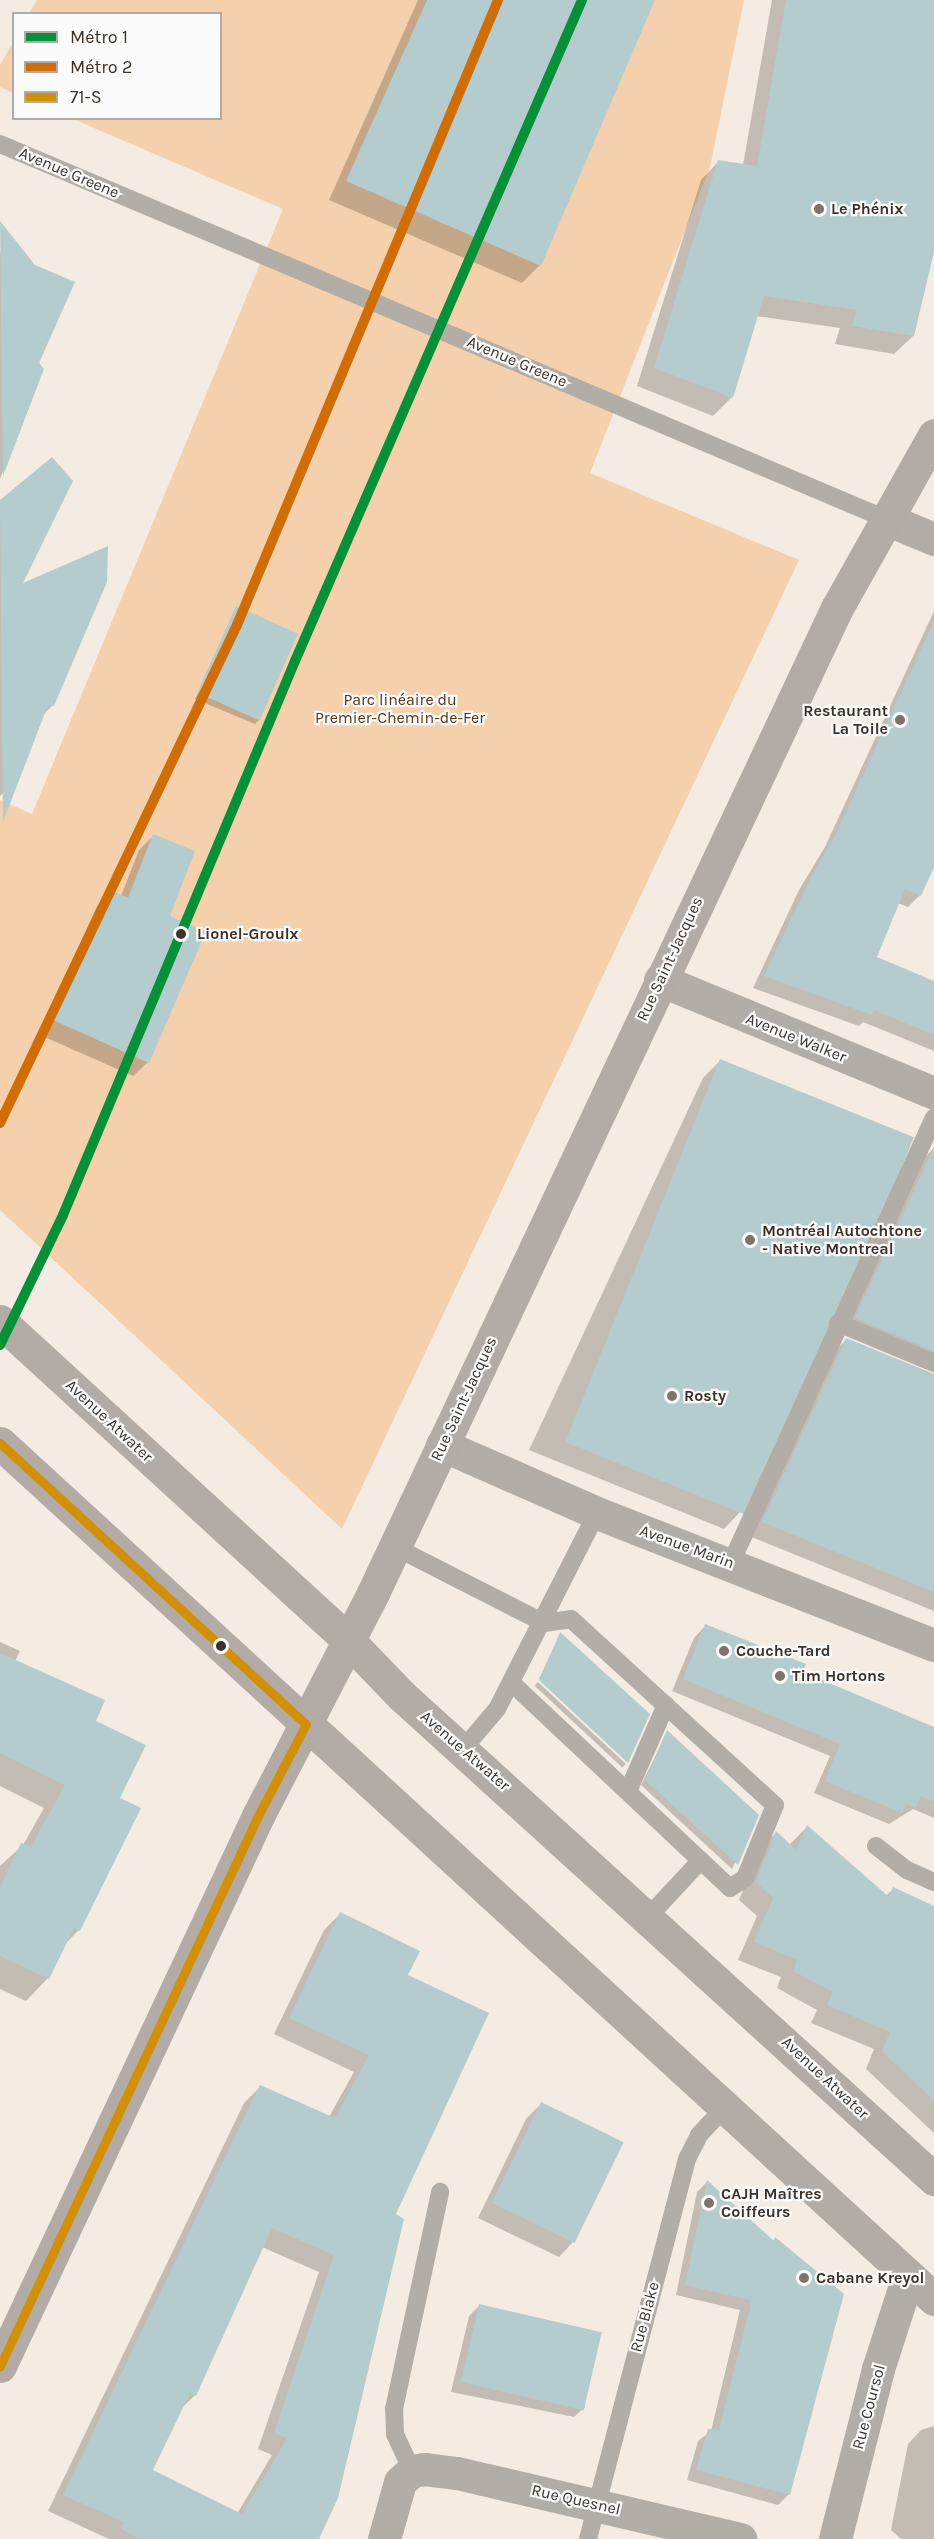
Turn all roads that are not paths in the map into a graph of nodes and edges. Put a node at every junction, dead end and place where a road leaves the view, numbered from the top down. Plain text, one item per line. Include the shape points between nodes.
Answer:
1 (0, 144) edge
2 (934, 435) edge
3 (886, 519) junction
4 (934, 539) edge
5 (660, 980) junction
6 (934, 1093) edge
7 (934, 1118) edge
8 (0, 1320) edge
9 (838, 1323) junction
10 (934, 1362) edge
11 (0, 1443) edge
12 (442, 1445) junction
13 (597, 1513) junction
14 (395, 1547) junction
15 (731, 1563) junction
16 (544, 1623) junction
17 (349, 1641) junction
18 (934, 1645) edge
19 (512, 1683) junction
20 (666, 1706) junction
21 (306, 1724) junction
22 (464, 1748) junction
23 (628, 1791) junction
24 (876, 1846) dead end
25 (701, 1860) junction
26 (934, 1882) edge
27 (649, 1916) junction
28 (725, 2107) junction
29 (934, 2179) edge
30 (440, 2192) dead end
31 (908, 2276) junction
32 (934, 2299) edge
33 (0, 2366) edge
34 (412, 2471) junction
35 (596, 2505) junction
36 (384, 2539) edge
37 (588, 2539) edge
38 (740, 2539) edge
39 (835, 2539) edge

1 - 3 lane, Avenue Greene
2 - 3 main road, Rue Saint-Jacques
3 - 4 street, Avenue Greene
3 - 5 main road, Rue Saint-Jacques via 832,618
5 - 6 street, Avenue Walker
5 - 12 main road, Rue Saint-Jacques
7 - 9 lane
8 - 17 main road, Avenue Atwater
9 - 10 lane
9 - 15 lane
11 - 21 main road
12 - 13 street, Avenue Marin
12 - 14 main road, Rue Saint-Jacques
13 - 15 street, Avenue Marin
13 - 16 lane
14 - 16 lane
14 - 17 main road, Rue Saint-Jacques
15 - 18 street, Avenue Marin
16 - 19 lane
16 - 20 lane via 571,1619
17 - 21 main road, Rue Saint-Jacques
17 - 22 main road, Avenue Atwater via 402,1696
19 - 22 lane via 497,1709
19 - 23 lane
20 - 23 lane
20 - 25 lane via 775,1805 745,1878 730,1888
21 - 28 main road
21 - 33 main road, Rue Saint-Jacques via 258,1816
22 - 27 main road, Avenue Atwater
23 - 25 lane
24 - 26 lane via 907,1870
25 - 27 lane
27 - 29 main road, Avenue Atwater
28 - 31 main road
28 - 35 lane, Rue Blake via 699,2135 687,2159
30 - 34 lane via 394,2409 395,2434
31 - 32 main road
31 - 39 street, Rue Coursol via 878,2369
34 - 35 street, Rue Quesnel via 457,2472
34 - 36 street via 396,2490
35 - 37 lane, Rue Blake
35 - 38 street, Rue Quesnel

